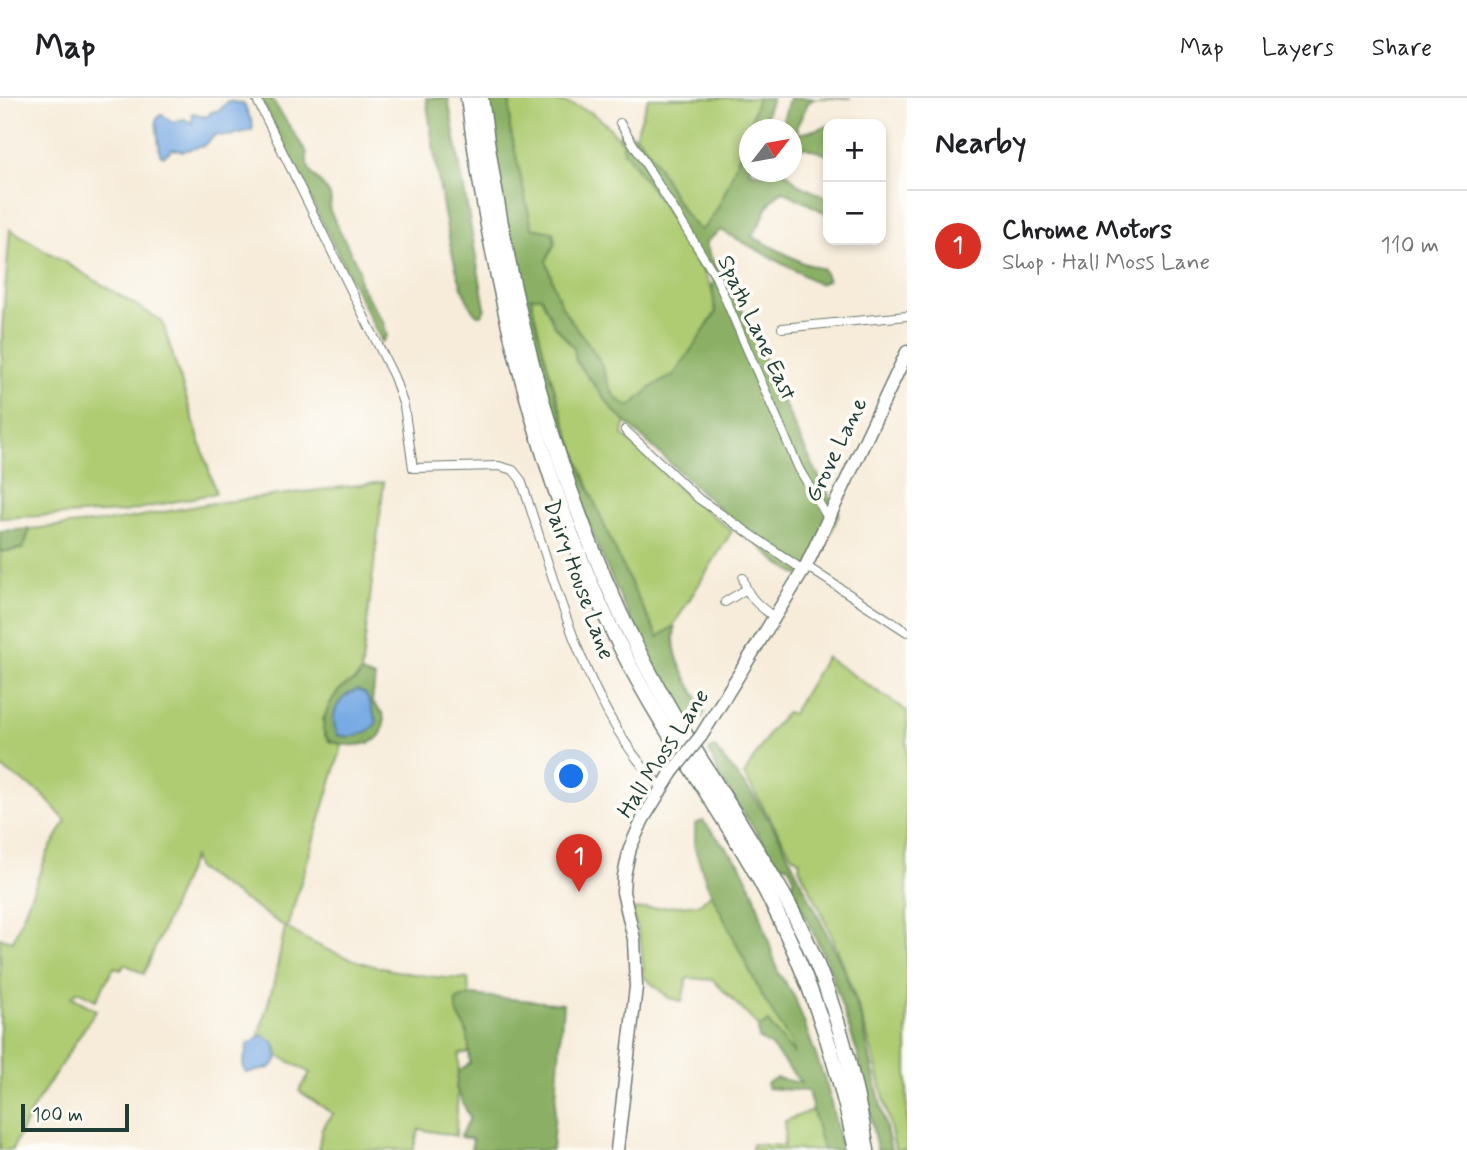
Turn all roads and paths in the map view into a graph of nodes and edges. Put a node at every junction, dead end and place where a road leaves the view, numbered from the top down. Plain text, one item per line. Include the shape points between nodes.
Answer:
1 (256, 98) edge
2 (468, 98) edge
3 (481, 98) edge
4 (620, 123) dead end
5 (907, 316) edge
6 (782, 328) dead end
7 (907, 352) edge
8 (625, 430) dead end
9 (828, 518) junction
10 (805, 568) junction
11 (743, 578) dead end
12 (745, 590) junction
13 (725, 602) dead end
14 (774, 617) junction
15 (907, 632) edge
16 (662, 787) junction
17 (617, 1150) edge
18 (856, 1150) edge
19 (867, 1150) edge

1 - 16 street, Dairy House Lane via 394,377 404,406 413,468 499,466 513,470 521,480 543,551 603,700 636,757
2 - 18 highway via 498,272 564,515 638,682 744,853 789,940 829,1043
3 - 19 highway via 522,318 578,512 650,673 792,910 827,988 842,1035
4 - 9 street, Spath Lane East via 716,277 799,469
5 - 6 street
7 - 9 street, Grove Lane
8 - 10 street via 699,499
9 - 10 street, Grove Lane
10 - 14 street, Hall Moss Lane
10 - 15 street
11 - 12 street
12 - 13 street
12 - 14 street via 757,606
14 - 16 street, Hall Moss Lane, bridge via 701,736
16 - 17 street, Hall Moss Lane via 634,838 624,876 636,988

